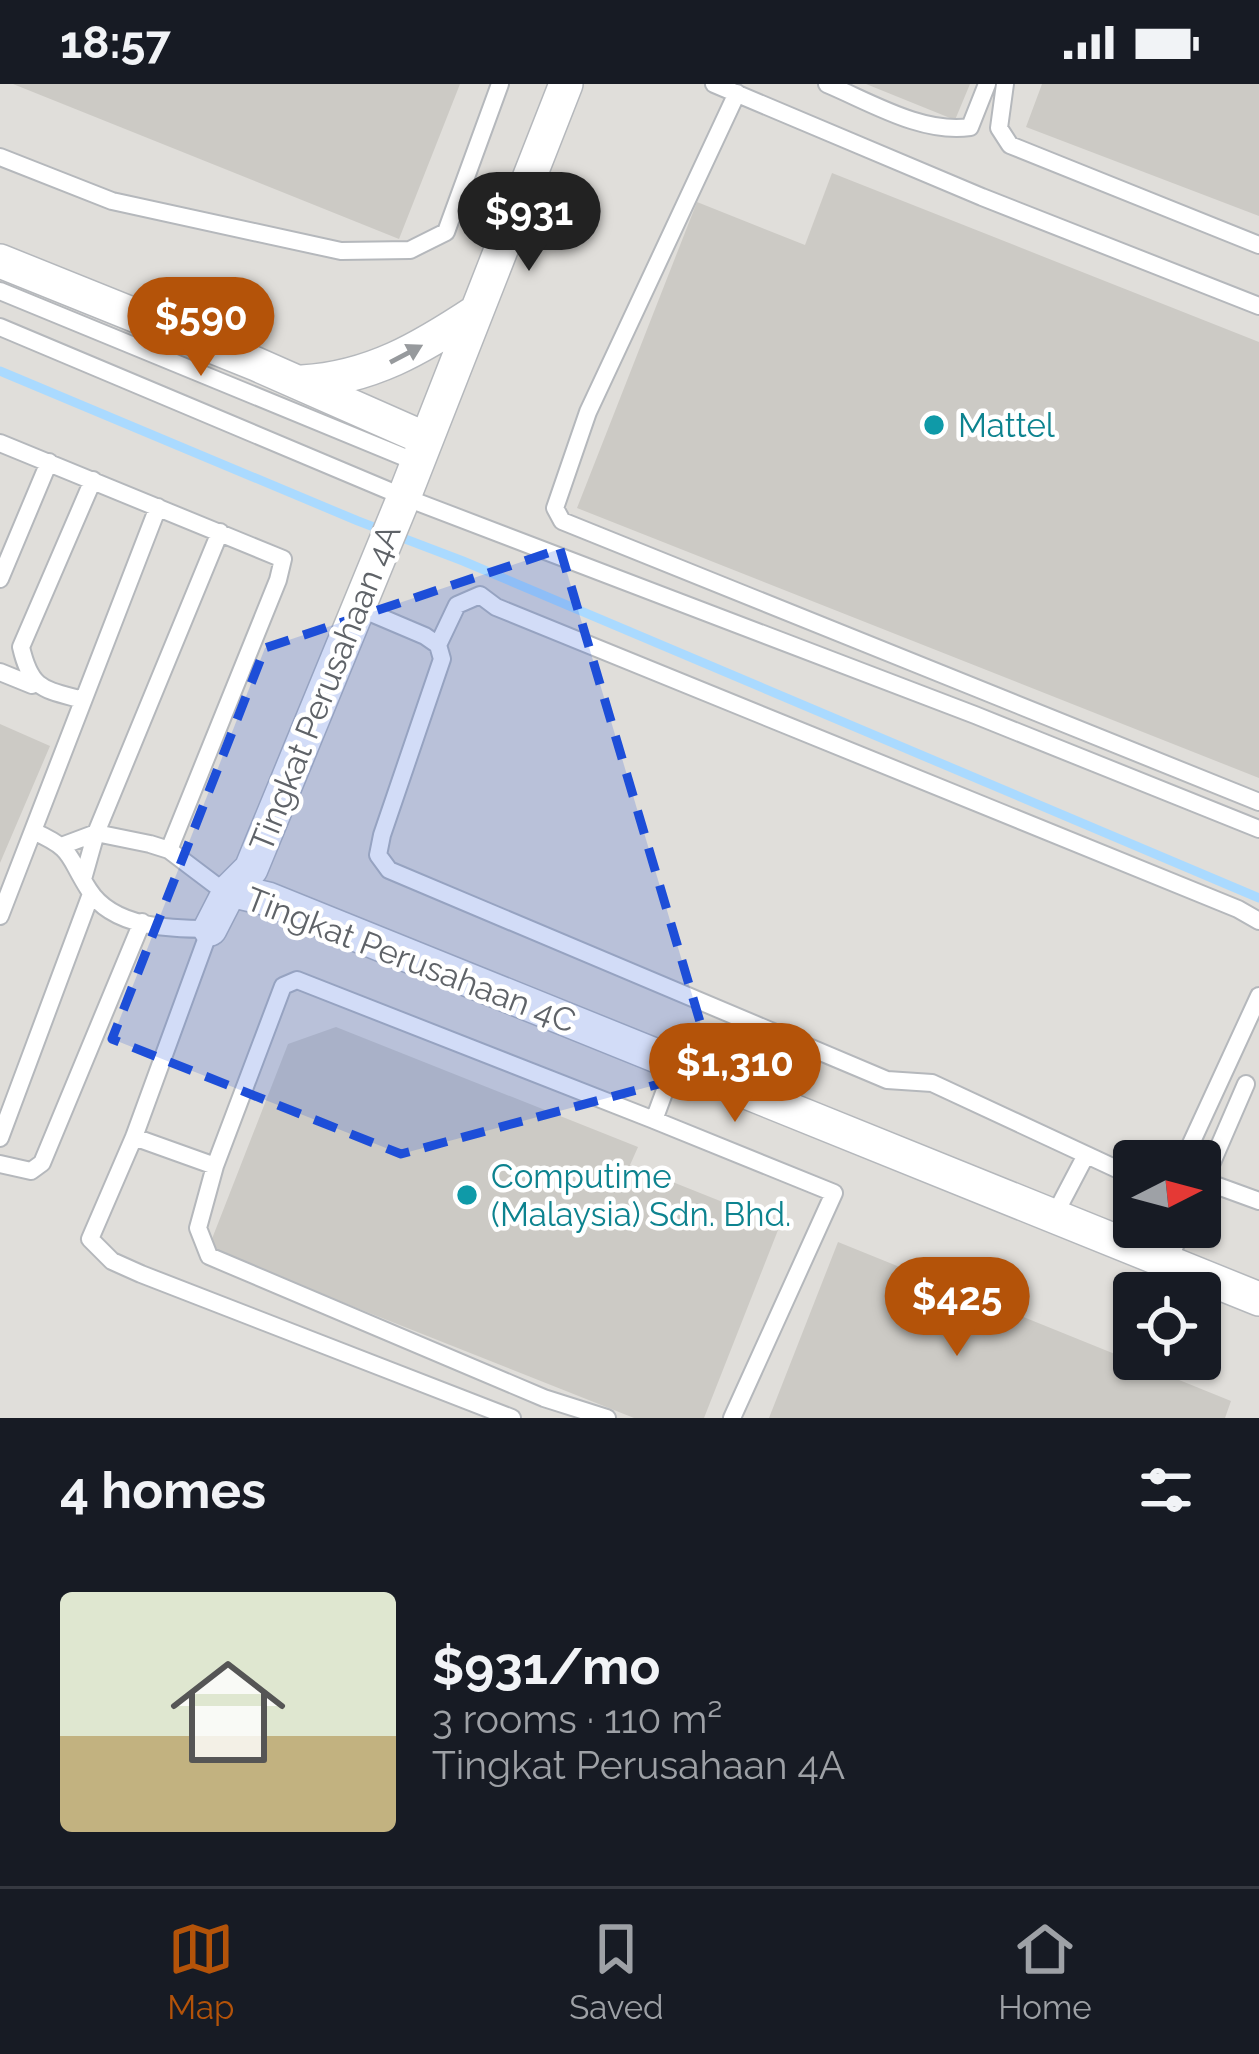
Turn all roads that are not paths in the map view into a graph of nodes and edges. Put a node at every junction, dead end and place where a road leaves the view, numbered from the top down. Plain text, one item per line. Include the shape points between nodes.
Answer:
1 (500, 84) edge
2 (566, 84) edge
3 (714, 84) edge
4 (827, 84) edge
5 (987, 84) edge
6 (1005, 84) edge
7 (736, 93) junction
8 (0, 157) edge
9 (1259, 245) edge
10 (0, 261) edge
11 (0, 291) edge
12 (1259, 306) edge
13 (477, 311) junction
14 (0, 327) edge
15 (256, 364) junction
16 (0, 442) edge
17 (421, 450) junction
18 (49, 462) junction
19 (93, 480) junction
20 (404, 497) junction
21 (158, 507) junction
22 (220, 532) junction
23 (0, 579) edge
24 (359, 608) junction
25 (439, 645) junction
26 (0, 672) edge
27 (44, 690) junction
28 (83, 700) junction
29 (1259, 802) edge
30 (1259, 829) edge
31 (33, 831) junction
32 (96, 832) junction
33 (64, 845) junction
34 (169, 850) junction
35 (87, 886) junction
36 (230, 890) junction
37 (0, 916) edge
38 (1259, 921) edge
39 (142, 922) junction
40 (210, 929) junction
41 (1259, 996) edge
42 (1252, 1031) edge
43 (675, 1063) junction
44 (1246, 1084) dead end
45 (654, 1120) junction
46 (134, 1137) junction
47 (0, 1138) edge
48 (1195, 1140) edge
49 (1221, 1141) edge
50 (1086, 1155) junction
51 (0, 1164) edge
52 (215, 1166) junction
53 (1113, 1167) edge
54 (1221, 1190) edge
55 (1259, 1201) edge
56 (1054, 1216) junction
57 (1174, 1248) edge
58 (1168, 1262) junction
59 (1259, 1299) edge
60 (512, 1418) edge
61 (607, 1418) edge
62 (732, 1418) edge

1 - 8 lane via 446,232 410,250 341,251 204,223 112,201
2 - 13 street, Tingkat Perusahaan 4A
3 - 7 lane
4 - 5 lane via 952,130 970,127
6 - 9 lane via 999,128 1010,145
7 - 12 lane
7 - 29 lane via 588,412 555,508 562,521
10 - 15 street
11 - 17 lane
15 -> 13 street via 303,382 346,378 393,362
13 - 17 street, Tingkat Perusahaan 4A
14 - 20 lane
15 - 17 street
16 - 18 lane
17 - 20 street, Tingkat Perusahaan 4A
18 - 19 lane
18 - 23 lane
19 - 21 lane
19 - 27 lane via 21,647 27,675
20 - 24 street, Tingkat Perusahaan 4A
20 - 30 lane
21 - 22 lane
21 - 28 lane
22 - 32 lane
22 - 34 lane via 283,559
24 - 25 lane
24 - 36 street, Tingkat Perusahaan 4A via 251,869
25 - 38 lane via 458,605 480,595
25 - 50 lane via 442,659 382,835 378,855 389,870 887,1080 932,1083
26 - 27 lane
27 - 28 lane
28 - 31 lane
31 - 33 lane
31 - 37 lane
32 - 33 lane
32 - 34 lane
32 - 35 lane
33 - 35 lane
34 - 36 lane
35 - 39 lane
35 - 47 lane
36 - 40 street, Tingkat Perusahaan 4A
36 - 43 street, Tingkat Perusahaan 4C
39 - 40 lane
39 - 51 lane via 42,1162 31,1171
40 - 46 lane
41 - 42 lane
42 - 48 lane
43 - 45 lane
43 - 56 street, Tingkat Perusahaan 4C
44 - 49 lane
45 - 52 lane via 297,980 283,986
45 - 62 lane via 834,1193
46 - 52 lane
46 - 60 lane via 90,1239 112,1261
50 - 53 lane
50 - 56 lane
52 - 61 lane via 198,1228 209,1256
54 - 55 lane
56 - 58 street, Tingkat Perusahaan 4C
57 - 58 lane
58 - 59 street, Tingkat Perusahaan 4C

